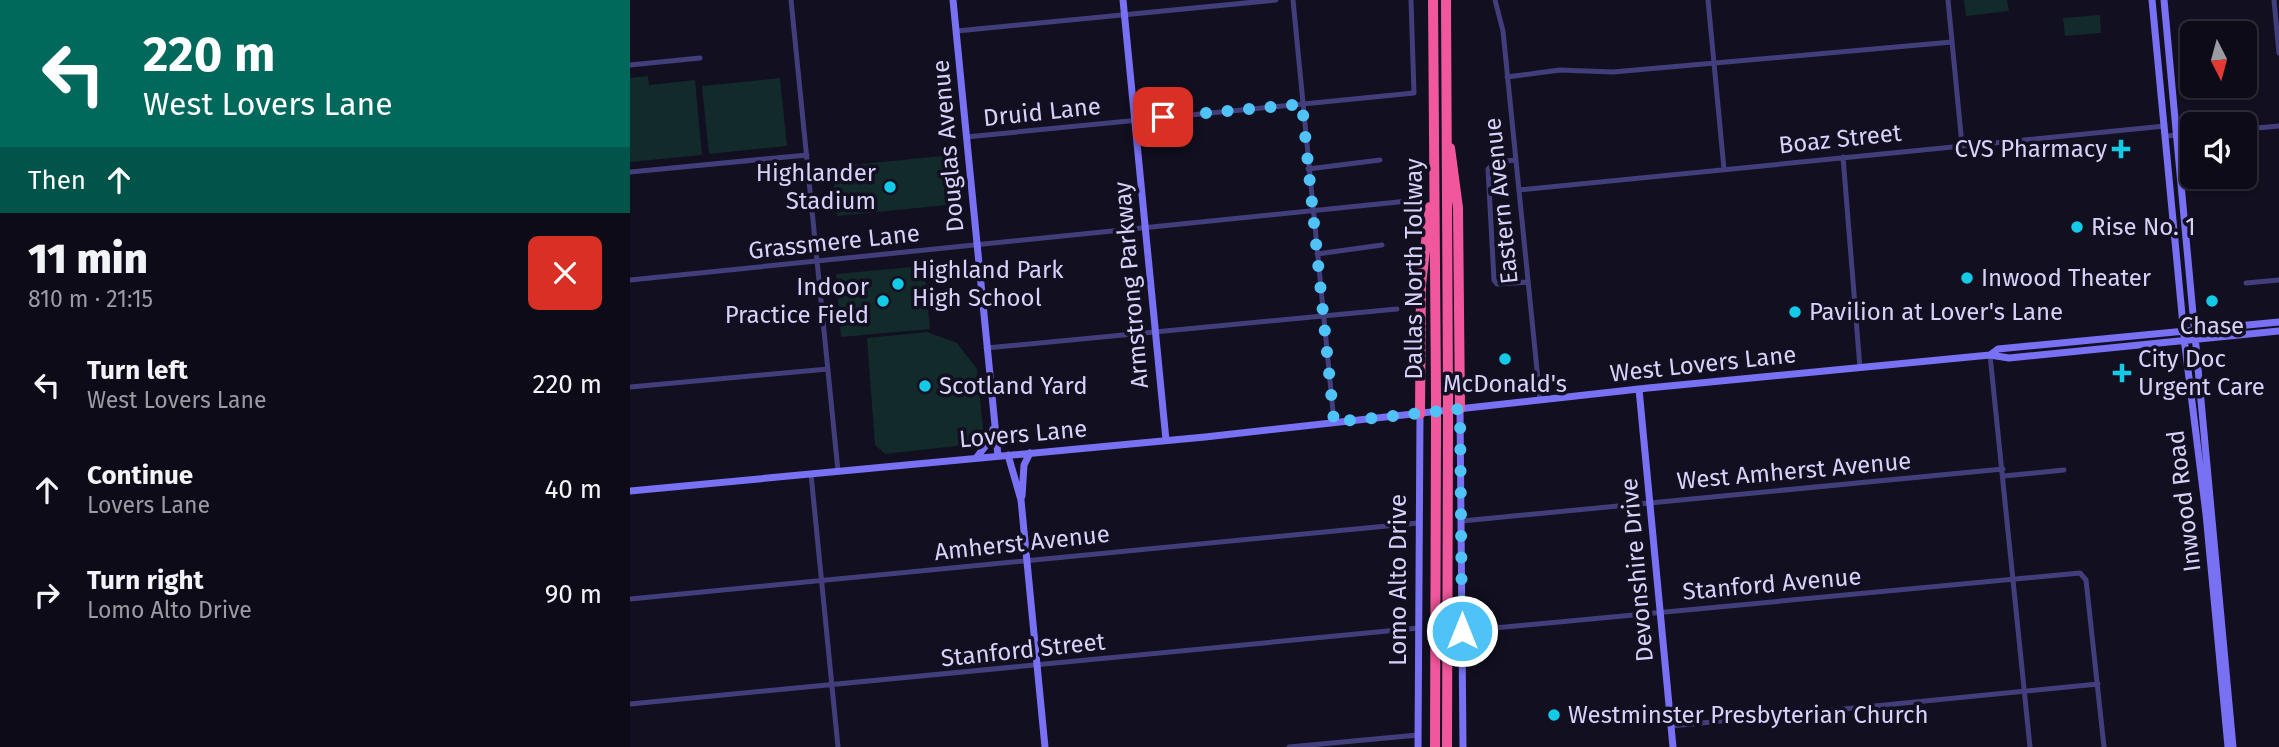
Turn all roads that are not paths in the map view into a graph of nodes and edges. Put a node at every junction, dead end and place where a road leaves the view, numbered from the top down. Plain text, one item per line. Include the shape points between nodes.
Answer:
1 (791, 0) edge
2 (953, 0) edge
3 (1123, 0) edge
4 (1276, 0) edge
5 (1293, 0) edge
6 (1411, 0) edge
7 (1433, 0) edge
8 (1446, 0) edge
9 (1495, 0) edge
10 (1708, 0) edge
11 (1948, 0) edge
12 (2152, 0) edge
13 (2165, 0) edge
14 (2274, 0) edge
15 (1125, 15) junction
16 (957, 31) junction
17 (1952, 42) junction
18 (2279, 53) edge
19 (700, 58) dead end
20 (1714, 64) junction
21 (630, 65) edge
22 (1507, 76) junction
23 (1302, 104) junction
24 (1135, 120) junction
25 (2176, 125) junction
26 (2279, 125) edge
27 (2165, 126) junction
28 (2257, 128) edge
29 (1446, 133) junction
30 (2178, 135) junction
31 (2166, 136) junction
32 (966, 137) junction
33 (1962, 145) junction
34 (807, 155) junction
35 (1843, 156) junction
36 (1380, 160) dead end
37 (1516, 160) junction
38 (1308, 169) junction
39 (1724, 169) junction
40 (630, 172) edge
41 (1519, 190) junction
42 (1434, 193) junction
43 (1418, 200) dead end
44 (1313, 211) junction
45 (1145, 228) junction
46 (976, 244) junction
47 (1382, 245) dead end
48 (1317, 254) junction
49 (818, 261) junction
50 (630, 280) edge
51 (2279, 280) edge
52 (1528, 282) junction
53 (2246, 283) dead end
54 (1396, 309) dead end
55 (1324, 316) junction
56 (2279, 322) edge
57 (2195, 329) junction
58 (2184, 331) junction
59 (2279, 331) edge
60 (1156, 333) junction
61 (2095, 339) junction
62 (2197, 339) junction
63 (2184, 340) junction
64 (986, 348) junction
65 (2102, 348) junction
66 (1990, 355) junction
67 (1860, 368) junction
68 (828, 369) junction
69 (630, 387) edge
70 (1639, 388) junction
71 (1540, 400) junction
72 (1460, 409) junction
73 (1420, 414) junction
74 (1334, 422) junction
75 (994, 425) junction
76 (2205, 427) junction
77 (2195, 428) junction
78 (1166, 440) junction
79 (1030, 453) junction
80 (1008, 455) junction
81 (998, 456) junction
82 (976, 458) junction
83 (2064, 470) dead end
84 (838, 471) junction
85 (2003, 473) junction
86 (811, 474) junction
87 (630, 491) edge
88 (1021, 500) junction
89 (1650, 503) junction
90 (1462, 522) junction
91 (1418, 523) junction
92 (1027, 560) junction
93 (2014, 579) junction
94 (822, 580) junction
95 (630, 600) edge
96 (1661, 612) junction
97 (1419, 628) junction
98 (1462, 631) junction
99 (1037, 666) junction
100 (2098, 684) junction
101 (832, 685) junction
102 (2025, 691) junction
103 (630, 704) edge
104 (1671, 726) junction
105 (1418, 734) junction
106 (838, 747) edge
107 (1045, 747) edge
108 (1289, 747) edge
109 (1418, 747) edge
110 (1435, 747) edge
111 (1447, 747) edge
112 (1463, 747) edge
113 (1673, 747) edge
114 (2030, 747) edge
115 (2104, 747) edge
116 (2228, 747) edge
117 (2233, 747) edge

1 - 34 street
2 - 16 main road, Douglas Avenue
3 - 15 main road, Armstrong Parkway
4 - 15 street
5 - 23 street
6 - 23 street, Druid Lane via 1414,93
7 - 42 highway, Dallas North Tollway
8 - 29 highway, Dallas North Tollway
9 - 22 street, Eastern Avenue
10 - 20 street
11 - 17 street
12 - 27 main road, Inwood Road
13 - 25 main road, Inwood Road
14 - 18 street
15 - 16 street
15 - 24 main road, Armstrong Parkway
16 - 32 main road, Douglas Avenue
17 - 20 street
17 - 33 street
19 - 21 street
20 - 22 street
20 - 39 street
22 - 37 street, Eastern Avenue
23 - 24 street, Druid Lane
23 - 38 street
24 - 32 street, Druid Lane
24 - 45 main road, Armstrong Parkway
25 - 27 main road
25 - 30 main road, Inwood Road
26 - 28 street
27 - 31 main road, Inwood Road
27 - 33 street, Boaz Street
29 - 72 highway via 1458,208
29 - 111 highway, Dallas North Tollway, bridge
30 - 31 street
30 - 57 main road, Inwood Road
31 - 58 main road, Inwood Road
32 - 46 main road, Douglas Avenue
33 - 35 street, Boaz Street
34 - 40 street
34 - 49 street
35 - 39 street, Boaz Street
35 - 67 street
36 - 38 street
37 - 41 street, Eastern Avenue
37 - 52 street via 1495,162 1488,169 1494,280 1497,284
38 - 44 street
39 - 41 street, Boaz Street
41 - 52 street, Eastern Avenue
42 - 73 highway via 1426,222 1421,285
42 - 110 highway, Dallas North Tollway, bridge
43 - 44 street, Grassmere Lane
44 - 45 street, Grassmere Lane
44 - 48 street
45 - 46 street, Grassmere Lane
45 - 60 main road, Armstrong Parkway
46 - 49 street, Grassmere Lane
46 - 64 main road, Douglas Avenue
47 - 48 street
48 - 55 street
49 - 50 street, Grassmere Lane
49 - 68 street
51 - 53 street
52 - 71 street, Eastern Avenue
54 - 55 street
55 - 60 street
55 - 74 street
56 - 57 main road, West Lovers Lane
57 - 58 main road, West Lovers Lane
57 - 62 main road, Inwood Road
58 - 61 main road, West Lovers Lane
58 - 63 main road, Inwood Road
59 - 62 main road, West Lovers Lane
60 - 64 street
60 - 78 main road, Armstrong Parkway
61 - 65 main road
61 - 66 main road, West Lovers Lane via 1998,349
62 - 63 main road, West Lovers Lane
62 - 76 main road, Inwood Road
63 - 65 main road, West Lovers Lane
63 - 77 main road, Inwood Road
64 - 75 main road, Douglas Avenue
65 - 66 main road, West Lovers Lane via 1999,359
66 - 67 main road, West Lovers Lane
66 - 85 street
67 - 70 main road, West Lovers Lane
68 - 69 street
68 - 84 street
70 - 71 main road, West Lovers Lane
70 - 89 main road, Devonshire Drive
71 - 72 main road, West Lovers Lane
72 - 73 main road, West Lovers Lane
72 - 90 main road
73 - 74 main road, Lovers Lane
73 - 91 main road, Lomo Alto Drive
74 - 78 main road, Lovers Lane
75 - 81 main road, Douglas Avenue
75 - 82 main road via 990,440
76 - 77 main road
76 - 117 main road, Inwood Road
77 - 116 main road, Inwood Road
78 - 79 main road, Lovers Lane
79 - 80 main road, Lovers Lane
79 - 88 main road via 1024,465
80 - 81 main road, Lovers Lane
80 - 88 main road
81 - 82 main road, Lovers Lane
82 - 84 main road, Lovers Lane
83 - 85 street, West Amherst Avenue
84 - 86 main road, Lovers Lane
85 - 89 street, West Amherst Avenue
85 - 93 street
86 - 87 main road, Lovers Lane
86 - 94 street
88 - 92 main road
89 - 90 street, West Amherst Avenue
89 - 96 main road, Devonshire Drive
90 - 98 main road
91 - 92 street, Amherst Avenue
91 - 97 main road, Lomo Alto Drive
92 - 94 street, Amherst Avenue
92 - 99 main road
93 - 96 street, Stanford Avenue
93 - 100 street, Stanford Avenue via 2084,575
93 - 102 street
94 - 95 street, Amherst Avenue
94 - 101 street
96 - 98 street, Stanford Avenue
96 - 104 main road, Devonshire Drive
97 - 99 street, Stanford Street
97 - 105 main road, Lomo Alto Drive
98 - 112 main road
99 - 101 street, Stanford Street
99 - 107 main road
100 - 102 street
100 - 115 street
101 - 103 street, Stanford Street
101 - 106 street
102 - 104 street
102 - 114 street
104 - 113 main road, Devonshire Drive
105 - 108 street
105 - 109 main road, Lomo Alto Drive

